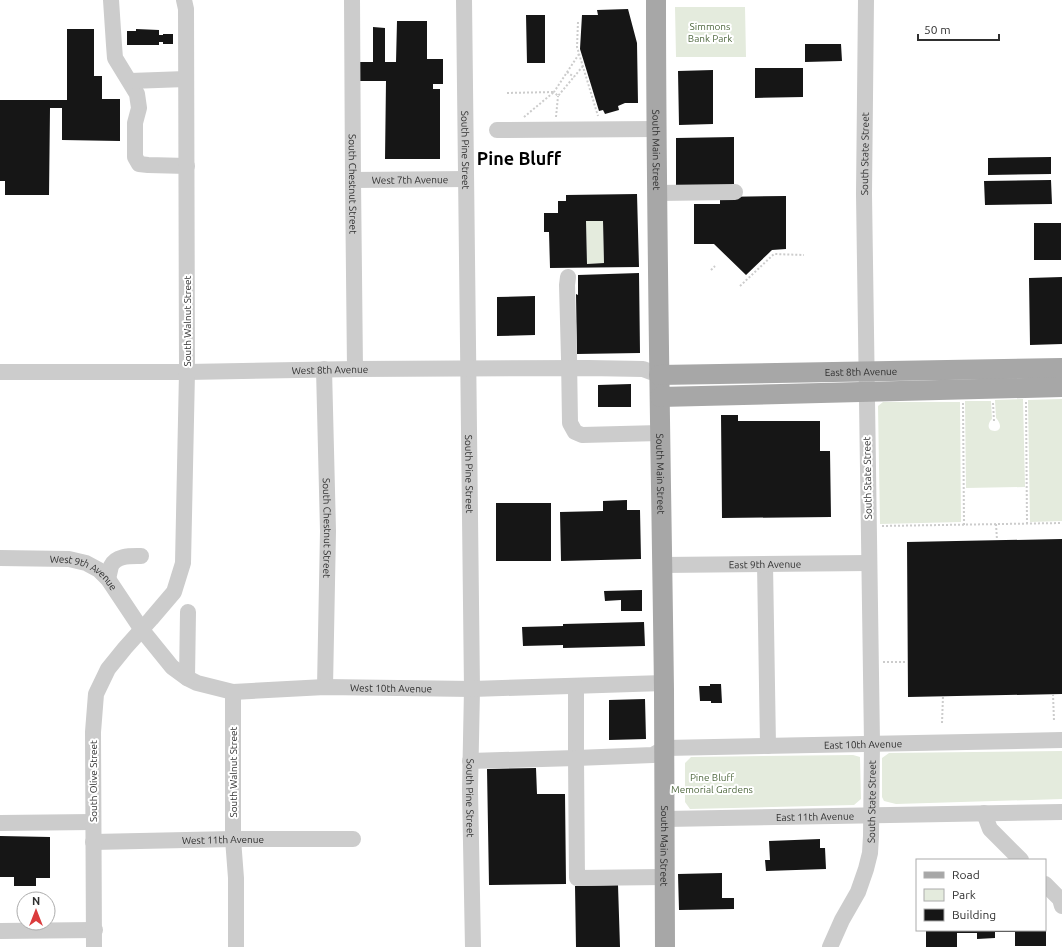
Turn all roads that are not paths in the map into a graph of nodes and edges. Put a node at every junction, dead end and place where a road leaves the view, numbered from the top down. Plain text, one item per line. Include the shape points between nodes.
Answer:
1 (111, 0) edge
2 (184, 0) edge
3 (352, 0) edge
4 (464, 0) edge
5 (656, 0) edge
6 (866, 0) edge
7 (186, 79) junction
8 (130, 81) junction
9 (657, 129) junction
10 (497, 130) dead end
11 (186, 166) junction
12 (466, 179) junction
13 (353, 180) junction
14 (735, 192) dead end
15 (658, 193) junction
16 (568, 277) dead end
17 (468, 368) junction
18 (570, 368) junction
19 (1062, 368) edge
20 (324, 369) junction
21 (355, 369) junction
22 (867, 371) junction
23 (0, 372) edge
24 (187, 372) junction
25 (660, 374) junction
26 (1062, 387) edge
27 (867, 391) junction
28 (660, 397) junction
29 (660, 433) junction
30 (141, 556) dead end
31 (0, 558) edge
32 (869, 563) junction
33 (765, 564) junction
34 (662, 565) junction
35 (108, 579) junction
36 (188, 612) dead end
37 (142, 630) junction
38 (186, 678) junction
39 (664, 683) junction
40 (576, 686) junction
41 (325, 687) junction
42 (472, 689) junction
43 (233, 692) junction
44 (1062, 740) edge
45 (872, 743) junction
46 (768, 746) junction
47 (665, 748) junction
48 (576, 758) junction
49 (470, 761) junction
50 (1062, 812) edge
51 (984, 813) junction
52 (871, 815) junction
53 (665, 819) junction
54 (93, 822) junction
55 (0, 823) edge
56 (233, 839) junction
57 (353, 839) dead end
58 (93, 842) junction
59 (1019, 859) edge
60 (664, 877) junction
61 (1046, 885) edge
62 (1062, 906) edge
63 (95, 930) junction
64 (0, 931) edge
65 (94, 947) edge
66 (236, 947) edge
67 (473, 947) edge
68 (665, 947) edge
69 (830, 947) edge

1 - 8 street via 116,58
2 - 7 street, South Walnut Street
3 - 13 street, South Chestnut Street
4 - 12 street, South Pine Street
5 - 9 main road, South Main Street
6 - 22 street, South State Street via 864,194
7 - 8 street
7 - 11 street, South Walnut Street
8 - 11 street via 137,94 139,108 135,123 135,157 138,164
9 - 10 street
9 - 15 main road, South Main Street
11 - 24 street, South Walnut Street
12 - 13 street, West 7th Avenue
12 - 17 street, South Pine Street
13 - 21 street, South Chestnut Street
14 - 15 street
15 - 25 main road, South Main Street
16 - 18 street
17 - 18 street, West 8th Avenue
17 - 21 street, West 8th Avenue
17 - 42 street, South Pine Street
18 - 25 street, West 8th Avenue via 643,369
18 - 29 street via 570,423 575,432 582,435
19 - 22 main road, East 8th Avenue
20 - 21 street, West 8th Avenue
20 - 24 street, West 8th Avenue
20 - 41 street, South Chestnut Street via 328,531
22 - 25 main road, East 8th Avenue
22 - 27 street, South State Street
23 - 24 street, West 8th Avenue
24 - 37 street, South Walnut Street via 183,563 174,592
25 - 28 main road, South Main Street
26 - 27 main road, East 8th Avenue
27 - 28 main road, East 8th Avenue
27 - 32 street, South State Street
28 - 29 main road, South Main Street
29 - 34 main road, South Main Street
30 - 35 street via 115,560
31 - 35 street, West 9th Avenue via 69,559 86,563
32 - 33 street, East 9th Avenue
32 - 45 street, South State Street
33 - 34 street, East 9th Avenue
33 - 46 street
34 - 39 main road, South Main Street
35 - 37 street, West 9th Avenue
36 - 38 street
37 - 38 street, West 10th Avenue via 172,667
37 - 54 street, South Olive Street via 108,668 96,694 93,732
38 - 43 street, West 10th Avenue
39 - 40 street, West 10th Avenue
39 - 47 main road, South Main Street
40 - 42 street, West 10th Avenue
40 - 48 street
41 - 42 street, West 10th Avenue
41 - 43 street, West 10th Avenue
42 - 49 street, South Pine Street
43 - 56 street, South Walnut Street
44 - 45 street, East 10th Avenue
45 - 46 street, East 10th Avenue
45 - 52 street, South State Street
46 - 47 street, East 10th Avenue
47 - 48 street via 653,755
47 - 53 main road, South Main Street
48 - 49 street
48 - 60 street via 577,878
49 - 67 street, South Pine Street
50 - 51 street, East 11th Avenue
51 - 52 street, East 11th Avenue
51 - 59 street via 990,830
52 - 53 street, East 11th Avenue
52 - 69 street, South State Street via 870,853 866,869 858,892
53 - 60 main road, South Main Street
54 - 55 street
54 - 58 street, South Olive Street
56 - 57 street, West 11th Avenue
56 - 58 street, West 11th Avenue
56 - 66 street, South Walnut Street
58 - 63 street, South Olive Street
60 - 68 main road, South Main Street
61 - 62 street via 1060,899
63 - 64 street
63 - 65 street, South Olive Street

